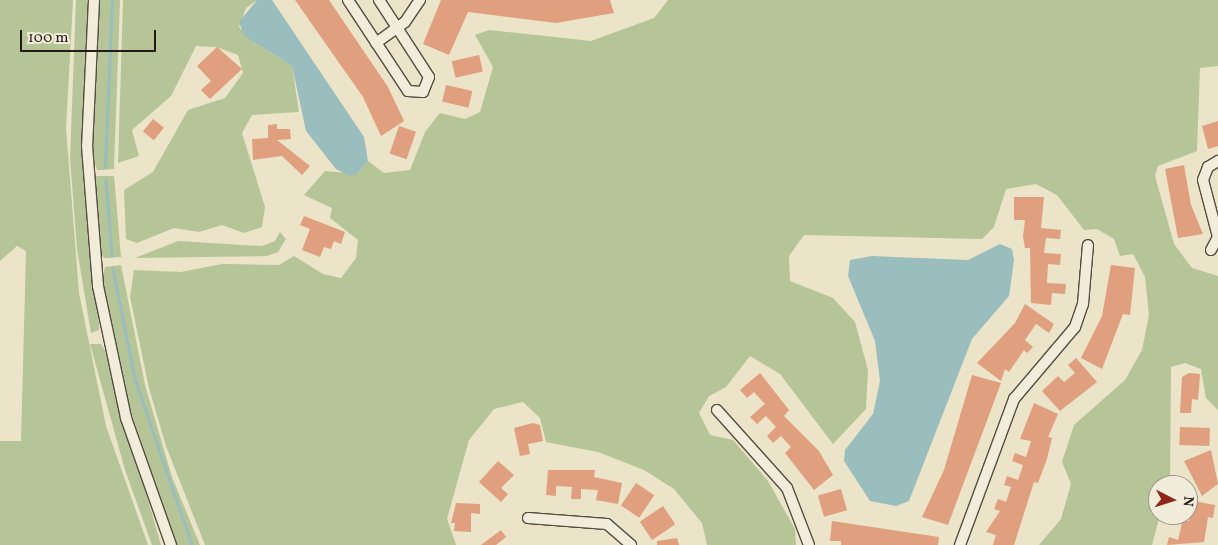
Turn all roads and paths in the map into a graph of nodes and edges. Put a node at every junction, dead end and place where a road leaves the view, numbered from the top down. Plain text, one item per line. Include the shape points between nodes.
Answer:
1 (94, 0) edge
2 (379, 0) edge
3 (420, 0) edge
4 (352, 1) edge
5 (397, 27) junction
6 (376, 43) junction
7 (1218, 161) edge
8 (1088, 245) dead end
9 (1212, 250) dead end
10 (717, 410) dead end
11 (528, 518) dead end
12 (171, 545) edge
13 (631, 545) edge
14 (810, 545) edge
15 (960, 545) edge

1 - 12 street via 87,146 98,286 126,418
2 - 5 street
3 - 5 street
4 - 6 street
5 - 6 street
5 - 6 street via 430,77 423,92 408,91
7 - 9 street via 1208,167 1202,180 1218,237
8 - 15 street via 1083,304 1075,327 1014,400
10 - 14 street via 787,488
11 - 13 street via 607,524

